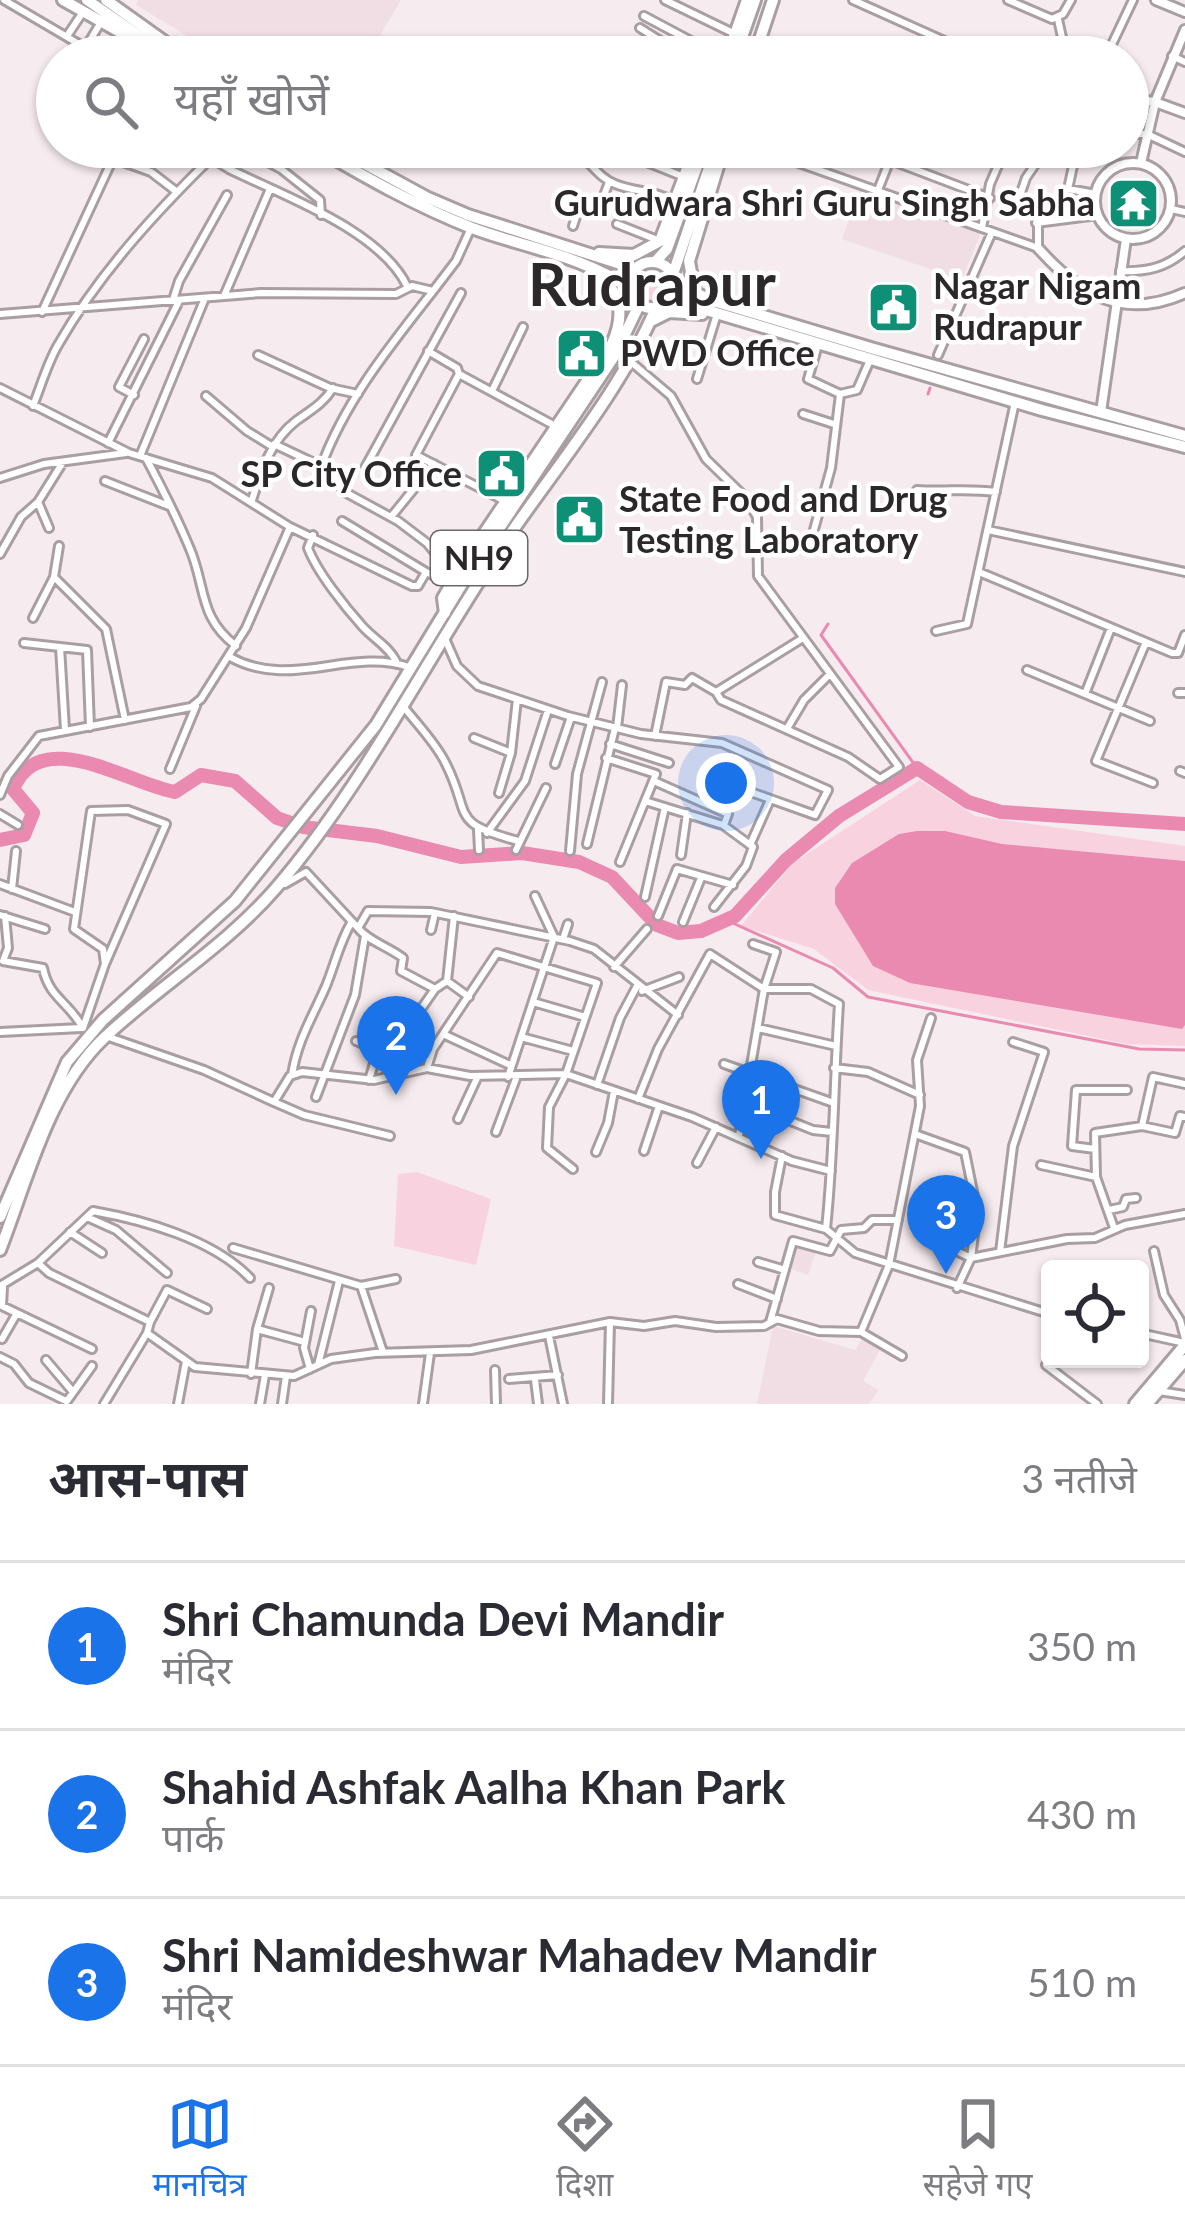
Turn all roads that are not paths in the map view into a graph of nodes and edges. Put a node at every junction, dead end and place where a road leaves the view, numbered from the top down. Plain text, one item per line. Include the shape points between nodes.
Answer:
1 (4, 0) edge
2 (63, 0) edge
3 (106, 0) edge
4 (665, 0) edge
5 (751, 0) edge
6 (853, 0) edge
7 (1008, 0) edge
8 (1071, 0) edge
9 (1133, 0) edge
10 (1156, 0) edge
11 (769, 1) edge
12 (85, 6) edge
13 (1185, 12) edge
14 (644, 16) dead end
15 (1058, 19) junction
16 (101, 22) junction
17 (640, 28) dead end
18 (1185, 30) edge
19 (66, 36) edge
20 (69, 36) edge
21 (93, 36) edge
22 (127, 36) edge
23 (133, 36) edge
24 (157, 36) edge
25 (653, 36) edge
26 (685, 36) edge
27 (738, 36) joint
28 (758, 36) edge
29 (933, 36) edge
30 (1062, 36) edge
31 (1116, 36) edge
32 (1172, 56) junction
33 (1185, 62) edge
34 (1149, 101) edge
35 (1155, 102) junction
36 (1185, 113) edge
37 (1149, 126) edge
38 (1149, 135) edge
39 (1185, 152) edge
40 (107, 168) edge
41 (140, 168) edge
42 (201, 168) edge
43 (230, 168) edge
44 (279, 168) edge
45 (363, 168) edge
46 (595, 168) edge
47 (660, 168) edge
48 (688, 168) edge
49 (699, 168) edge
50 (710, 168) edge
51 (815, 168) edge
52 (887, 168) edge
53 (911, 168) edge
54 (997, 168) edge
55 (1033, 168) edge
56 (1073, 168) edge
57 (1114, 168) edge
58 (1148, 168) edge
59 (684, 178) junction
60 (609, 182) junction
61 (270, 189) junction
62 (878, 190) junction
63 (177, 192) junction
64 (1096, 194) junction
65 (227, 195) dead end
66 (990, 198) junction
67 (1171, 208) junction
68 (688, 211) junction
69 (1185, 212) edge
70 (321, 215) junction
71 (1098, 215) junction
72 (474, 223) junction
73 (617, 224) dead end
74 (1036, 224) junction
75 (573, 226) dead end
76 (982, 228) junction
77 (992, 232) junction
78 (1126, 238) junction
79 (660, 241) junction
80 (1038, 248) junction
81 (1185, 251) edge
82 (590, 254) junction
83 (656, 262) junction
84 (636, 268) junction
85 (1120, 271) junction
86 (602, 273) junction
87 (674, 280) junction
88 (407, 286) junction
89 (628, 288) junction
90 (433, 291) junction
91 (461, 292) dead end
92 (1185, 293) edge
93 (695, 295) junction
94 (223, 297) junction
95 (205, 298) junction
96 (176, 300) junction
97 (1116, 302) junction
98 (639, 305) junction
99 (662, 305) junction
100 (84, 308) junction
101 (42, 312) junction
102 (717, 313) junction
103 (0, 314) edge
104 (650, 322) junction
105 (766, 322) junction
106 (523, 327) dead end
107 (144, 339) dead end
108 (818, 343) junction
109 (428, 351) junction
110 (872, 354) junction
111 (258, 355) dead end
112 (938, 355) dead end
113 (628, 359) junction
114 (459, 374) junction
115 (697, 379) dead end
116 (0, 388) edge
117 (333, 388) junction
118 (492, 392) junction
119 (358, 394) junction
120 (840, 394) junction
121 (134, 395) junction
122 (206, 396) dead end
123 (1015, 402) junction
124 (1044, 404) junction
125 (33, 406) junction
126 (802, 414) dead end
127 (1100, 419) junction
128 (834, 424) junction
129 (560, 429) junction
130 (1185, 436) edge
131 (108, 443) junction
132 (274, 446) junction
133 (1185, 447) edge
134 (129, 453) junction
135 (143, 457) junction
136 (63, 461) junction
137 (434, 464) junction
138 (366, 466) dead end
139 (321, 467) junction
140 (0, 478) edge
141 (105, 482) dead end
142 (917, 490) dead end
143 (996, 492) junction
144 (252, 500) junction
145 (38, 502) junction
146 (509, 503) junction
147 (171, 506) junction
148 (391, 517) junction
149 (342, 520) dead end
150 (290, 526) junction
151 (49, 528) dead end
152 (988, 530) junction
153 (313, 535) junction
154 (812, 537) dead end
155 (59, 546) dead end
156 (0, 554) edge
157 (464, 570) junction
158 (426, 572) junction
159 (979, 572) junction
160 (1185, 572) edge
161 (54, 577) junction
162 (455, 585) junction
163 (33, 618) dead end
164 (1112, 628) junction
165 (935, 632) dead end
166 (1185, 635) edge
167 (444, 638) junction
168 (803, 638) junction
169 (1146, 642) junction
170 (24, 643) dead end
171 (236, 646) junction
172 (60, 647) junction
173 (230, 657) junction
174 (396, 663) junction
175 (1027, 670) dead end
176 (417, 671) junction
177 (830, 674) junction
178 (602, 682) dead end
179 (622, 685) dead end
180 (716, 692) junction
181 (1085, 694) junction
182 (517, 699) junction
183 (197, 702) junction
184 (403, 706) junction
185 (1118, 707) junction
186 (548, 710) junction
187 (571, 717) junction
188 (125, 720) junction
189 (1150, 721) dead end
190 (591, 722) junction
191 (90, 727) junction
192 (788, 727) junction
193 (616, 728) junction
194 (65, 730) junction
195 (655, 736) junction
196 (474, 738) dead end
197 (610, 744) junction
198 (511, 753) junction
199 (606, 758) junction
200 (669, 763) dead end
201 (555, 764) dead end
202 (170, 769) dead end
203 (706, 776) dead end
204 (654, 782) junction
205 (1153, 783) dead end
206 (546, 788) dead end
207 (500, 793) dead end
208 (0, 795) edge
209 (770, 800) junction
210 (645, 801) junction
211 (665, 807) junction
212 (687, 813) junction
213 (0, 814) edge
214 (18, 825) dead end
215 (723, 825) junction
216 (483, 831) junction
217 (587, 844) dead end
218 (750, 845) junction
219 (16, 850) dead end
220 (478, 850) dead end
221 (570, 851) dead end
222 (681, 855) dead end
223 (620, 862) dead end
224 (701, 878) junction
225 (0, 884) edge
226 (734, 885) junction
227 (276, 888) junction
228 (12, 889) junction
229 (535, 896) dead end
230 (645, 897) dead end
231 (714, 907) dead end
232 (74, 912) junction
233 (435, 913) junction
234 (2, 916) edge
235 (454, 916) junction
236 (658, 916) dead end
237 (683, 922) dead end
238 (568, 924) dead end
239 (355, 925) junction
240 (45, 929) dead end
241 (647, 929) dead end
242 (431, 930) dead end
243 (364, 936) junction
244 (559, 938) junction
245 (753, 944) dead end
246 (105, 964) junction
247 (544, 967) junction
248 (614, 967) junction
249 (679, 977) dead end
250 (447, 981) junction
251 (640, 988) junction
252 (435, 989) junction
253 (764, 989) junction
254 (470, 997) junction
255 (532, 1002) junction
256 (678, 1015) junction
257 (585, 1017) junction
258 (931, 1018) dead end
259 (757, 1028) junction
260 (95, 1030) junction
261 (0, 1032) edge
262 (443, 1034) junction
263 (521, 1037) junction
264 (356, 1041) dead end
265 (1013, 1042) dead end
266 (836, 1046) junction
267 (378, 1051) junction
268 (573, 1051) junction
269 (389, 1055) junction
270 (724, 1064) dead end
271 (512, 1066) junction
272 (427, 1068) junction
273 (834, 1068) junction
274 (750, 1071) junction
275 (405, 1073) junction
276 (566, 1074) junction
277 (292, 1075) junction
278 (324, 1075) junction
279 (478, 1076) junction
280 (513, 1076) junction
281 (369, 1080) junction
282 (1185, 1084) edge
283 (597, 1085) junction
284 (1127, 1090) dead end
285 (614, 1091) junction
286 (920, 1095) junction
287 (316, 1097) dead end
288 (638, 1099) junction
289 (274, 1102) junction
290 (831, 1102) junction
291 (746, 1103) junction
292 (659, 1106) junction
293 (1185, 1117) edge
294 (458, 1118) dead end
295 (1142, 1126) junction
296 (716, 1127) junction
297 (496, 1132) dead end
298 (832, 1132) junction
299 (915, 1134) junction
300 (390, 1136) dead end
301 (740, 1136) junction
302 (1095, 1149) junction
303 (644, 1151) dead end
304 (596, 1152) dead end
305 (782, 1156) junction
306 (697, 1163) dead end
307 (1042, 1165) dead end
308 (573, 1168) dead end
309 (831, 1172) junction
310 (1096, 1178) junction
311 (1136, 1198) dead end
312 (1109, 1210) junction
313 (1185, 1214) edge
314 (0, 1217) edge
315 (86, 1217) junction
316 (898, 1220) junction
317 (934, 1224) dead end
318 (826, 1228) junction
319 (1114, 1229) junction
320 (70, 1232) junction
321 (838, 1241) junction
322 (233, 1248) dead end
323 (0, 1250) edge
324 (1154, 1250) dead end
325 (1000, 1252) junction
326 (102, 1253) dead end
327 (971, 1258) junction
328 (758, 1262) dead end
329 (38, 1263) junction
330 (889, 1265) junction
331 (785, 1270) junction
332 (167, 1273) dead end
333 (250, 1277) dead end
334 (339, 1280) junction
335 (396, 1280) dead end
336 (738, 1284) dead end
337 (361, 1286) junction
338 (2, 1287) edge
339 (269, 1288) dead end
340 (957, 1288) junction
341 (776, 1299) junction
342 (207, 1309) dead end
343 (311, 1311) dead end
344 (17, 1312) junction
345 (1041, 1312) edge
346 (150, 1322) junction
347 (610, 1322) junction
348 (770, 1322) junction
349 (257, 1329) junction
350 (861, 1332) junction
351 (147, 1333) junction
352 (1149, 1335) edge
353 (550, 1336) junction
354 (1, 1339) edge
355 (305, 1342) junction
356 (1185, 1342) edge
357 (92, 1349) dead end
358 (383, 1352) junction
359 (0, 1353) edge
360 (430, 1354) junction
361 (902, 1356) dead end
362 (46, 1360) dead end
363 (186, 1361) junction
364 (1183, 1364) edge
365 (92, 1366) dead end
366 (314, 1367) junction
367 (1050, 1368) edge
368 (495, 1370) dead end
369 (251, 1374) junction
370 (265, 1375) junction
371 (286, 1376) junction
372 (558, 1376) junction
373 (509, 1379) dead end
374 (535, 1380) junction
375 (1155, 1387) junction
376 (73, 1392) junction
377 (1185, 1395) edge
378 (65, 1403) edge
379 (104, 1404) edge
380 (178, 1404) edge
381 (260, 1404) edge
382 (282, 1404) edge
383 (423, 1404) edge
384 (496, 1404) edge
385 (538, 1404) edge
386 (563, 1404) edge
387 (608, 1404) edge
388 (1097, 1404) edge
389 (1135, 1404) edge
390 (1148, 1404) edge

1 - 19 street
2 - 12 main road
3 - 24 main road
4 - 27 street
5 - 27 main road
6 - 29 street
7 - 15 street
8 - 15 street
9 - 31 street
10 - 13 street
11 - 28 main road
12 - 16 main road
12 - 20 street
12 - 23 main road
14 - 26 street
15 - 30 street
16 - 21 street
16 - 22 main road
17 - 25 street
18 - 32 street
32 - 33 street
32 - 35 street
34 - 35 street
35 - 36 street
35 - 37 street
38 - 39 street
40 - 101 street
41 - 63 street
42 - 63 street
43 - 61 street
44 - 70 street via 320,200
45 - 72 main road
46 - 60 street
47 - 59 street
48 - 59 main road
49 - 68 main road
50 - 68 main road
51 - 62 street
52 - 62 street
53 - 66 street
54 - 66 street
55 - 74 street via 1018,201 1038,212
56 - 64 street via 1068,189
57 - 64 street
58 - 67 street via 1161,175
59 - 68 main road
60 - 68 street via 661,194
60 - 75 street via 600,206 581,201
61 - 70 street
61 - 94 street
62 - 76 street
63 - 100 street
64 - 71 street
65 - 96 street
66 - 76 street
67 - 69 street
67 - 78 street via 1159,229
68 - 79 main road
68 - 83 main road
68 - 87 main road
68 - 93 main road
70 - 88 street via 355,232 399,269
71 - 74 street
71 - 78 street
72 - 82 main road
72 - 86 main road
72 - 90 street
73 - 79 street
74 - 80 street
76 - 77 street
77 - 80 street
77 - 112 street
78 - 85 street
79 - 82 main road via 634,255
80 - 97 street via 1072,283
81 - 85 street via 1153,269
82 - 84 main road
83 - 84 main road
83 - 87 main road
84 - 89 main road
85 - 97 street
86 - 89 main road
86 - 129 main road via 616,292 621,322
87 - 93 main road
87 - 99 main road, NH9
88 - 90 street
88 - 94 street via 396,293
89 - 98 main road
90 - 119 street
91 - 109 street
92 - 97 street via 1143,305
93 - 105 main road
94 - 95 street
95 - 96 street
95 - 135 street
96 - 100 street
96 - 121 street
97 - 127 street
98 - 99 main road
98 - 129 main road, NH9 via 616,356
99 - 102 main road
99 - 104 main road, NH9
100 - 101 street
100 - 125 street
101 - 103 street
102 - 104 main road via 669,312
102 - 105 main road
102 - 115 street
104 - 113 main road, NH9
105 - 108 main road
105 - 110 main road
106 - 118 street
107 - 121 street via 119,387
108 - 110 main road
108 - 120 street via 808,379
109 - 114 street
109 - 138 street
110 - 120 street via 857,390
110 - 123 main road
110 - 124 main road
111 - 117 street
113 - 167 main road, NH9
113 - 168 street via 671,396 706,458 747,499 757,517 758,576
114 - 118 street
114 - 137 street via 416,454
116 - 125 street
117 - 119 street
117 - 132 street
118 - 129 street
119 - 139 street
120 - 128 street
121 - 131 street
122 - 132 street
123 - 124 main road
123 - 143 street
124 - 127 main road
125 - 131 street
126 - 128 street
127 - 130 main road
127 - 133 main road
128 - 154 street
129 - 146 main road, NH9
131 - 134 street
132 - 139 street
132 - 144 street
134 - 135 street
134 - 136 street
135 - 144 street
135 - 147 street
136 - 140 street
136 - 145 street
137 - 146 street
137 - 148 street
139 - 148 street via 344,491
141 - 147 street
142 - 143 street
143 - 152 street
144 - 150 street
145 - 151 street
145 - 156 street
146 - 157 main road, NH9
147 - 171 street via 206,611
148 - 157 street
149 - 158 street
150 - 153 street
150 - 171 street
152 - 159 street
152 - 160 street
153 - 158 street via 412,586
153 - 174 street via 312,558
155 - 161 street
157 - 162 main road, NH9
158 - 162 street
159 - 164 street
159 - 165 street via 968,623
161 - 163 street
161 - 188 street via 106,628
162 - 176 main road, NH9
164 - 169 street
164 - 181 street
166 - 169 street via 1178,653
167 - 176 main road, NH9
167 - 182 street via 478,686
168 - 177 street
168 - 180 street
169 - 185 street
170 - 172 street
171 - 173 street
172 - 191 street via 87,650
172 - 194 street
173 - 174 street via 265,672
173 - 183 street
174 - 176 street
175 - 181 street
176 - 184 main road, NH9
176 - 260 main road, NH9 via 209,928
177 - 192 street
177 - 192 street via 899,767 880,779
178 - 190 street
179 - 193 street
180 - 192 street
180 - 195 street via 692,678 686,685 666,682
181 - 185 street
182 - 186 street
182 - 198 street
183 - 188 street
183 - 202 street
184 - 216 street
184 - 227 main road, NH9
185 - 189 street
185 - 205 street via 1096,761
186 - 187 street
186 - 216 street via 525,782
187 - 190 street
187 - 201 street
188 - 191 street
190 - 193 street
190 - 221 street
191 - 194 street
193 - 195 street
193 - 197 street
194 - 208 street via 38,736
195 - 209 street via 722,743 828,790 815,815
196 - 198 street
197 - 199 street
197 - 200 street
198 - 207 street
199 - 204 street via 656,774
199 - 217 street
203 - 209 street
204 - 210 street
204 - 215 street via 728,814
206 - 216 street via 517,845
209 - 218 street
210 - 211 street
210 - 223 street
211 - 212 street
211 - 230 street
212 - 215 street
212 - 222 street
213 - 214 street
215 - 218 street
216 - 220 street
218 - 226 street
219 - 228 street
224 - 226 street
224 - 236 street via 677,869
224 - 237 street
225 - 228 street
226 - 231 street
227 - 239 street via 306,872
227 - 260 main road, NH9
228 - 232 street
229 - 244 street
232 - 246 street via 74,929 103,949
232 - 246 street via 91,812 128,810 166,824
233 - 235 street
233 - 239 street via 368,911
233 - 242 street
234 - 240 street
234 - 260 street via 4,961 43,968 47,988
235 - 244 street
235 - 250 street
238 - 244 street
239 - 243 street
239 - 277 street via 338,946
241 - 248 street
243 - 252 street via 385,944 403,958 401,971
243 - 278 street via 355,995
244 - 247 street
244 - 248 street via 594,949
245 - 253 street via 776,952
246 - 260 street
247 - 254 street via 497,953
247 - 255 street
247 - 257 street via 597,983
248 - 251 street
249 - 251 street
250 - 252 street
250 - 254 street
251 - 256 street
251 - 283 street via 620,1018
252 - 269 street
253 - 256 street via 710,954
253 - 259 street
253 - 266 street via 811,989 839,1004
254 - 262 street
255 - 257 street
255 - 263 street
256 - 288 street
257 - 268 street
258 - 286 street via 917,1060
259 - 266 street
259 - 274 street
260 - 261 street
260 - 289 street
260 - 314 main road, NH9 via 51,1093
260 - 323 main road, NH9
262 - 271 street
262 - 272 street
263 - 268 street
263 - 271 street
264 - 267 street
265 - 325 street via 1044,1052 1013,1147
266 - 273 street
267 - 269 street
267 - 281 street
268 - 276 street
269 - 275 street
270 - 274 street
271 - 280 street
272 - 275 street
272 - 279 street
273 - 286 street via 868,1072
273 - 290 street
274 - 290 street
274 - 291 street
275 - 281 street
276 - 280 street
276 - 283 street
276 - 308 street via 549,1107 547,1148
277 - 278 street
277 - 289 street
278 - 281 street
278 - 287 street
279 - 280 street
279 - 294 street
280 - 297 street
282 - 295 street via 1153,1077
283 - 285 street
284 - 302 street via 1076,1090 1072,1146
285 - 288 street
285 - 304 street
286 - 299 street
288 - 292 street
289 - 300 street
290 - 298 street
291 - 298 street
291 - 301 street
292 - 296 street
292 - 303 street
293 - 295 street via 1175,1132
295 - 302 street via 1095,1133
296 - 301 street
296 - 306 street
298 - 309 street
299 - 316 street
299 - 327 street via 965,1151 977,1211
301 - 305 street
302 - 310 street
305 - 309 street
305 - 318 street via 776,1215
307 - 310 street
309 - 318 street
310 - 312 street
311 - 312 street
312 - 319 street
313 - 319 street
315 - 320 street
315 - 332 street via 116,1230
315 - 333 street via 93,1211 146,1220
316 - 321 street via 841,1230
316 - 330 street
317 - 327 street via 930,1238
318 - 321 street
319 - 325 street
320 - 326 street
320 - 329 street
321 - 330 street
321 - 331 street via 830,1251 793,1241
322 - 334 street
324 - 356 street
325 - 327 street
327 - 340 street
328 - 331 street
329 - 338 street
329 - 346 street
330 - 340 street
330 - 350 street
331 - 341 street
334 - 337 street
334 - 366 street
335 - 337 street
336 - 341 street
337 - 358 street
338 - 344 street via 2,1306
339 - 349 street
340 - 345 street
341 - 348 street
342 - 346 street via 167,1291
343 - 355 street
344 - 354 street
344 - 357 street
346 - 351 street
347 - 348 street
347 - 353 street
347 - 387 street
348 - 350 street
349 - 355 street
349 - 369 street
350 - 361 street
351 - 363 street
351 - 379 street
352 - 356 street
353 - 360 street
353 - 372 street
354 - 359 street
355 - 366 street
356 - 375 main road
358 - 360 street
358 - 366 street
359 - 378 street via 29,1384
360 - 383 street
362 - 376 street
363 - 369 street
363 - 380 street
364 - 375 main road
365 - 376 street
366 - 371 street
367 - 388 street
368 - 384 street
369 - 370 street
370 - 371 street
370 - 381 street
371 - 382 street
372 - 374 street
372 - 386 street
373 - 374 street
374 - 385 street
375 - 377 street
375 - 389 main road
375 - 390 main road
376 - 378 street

